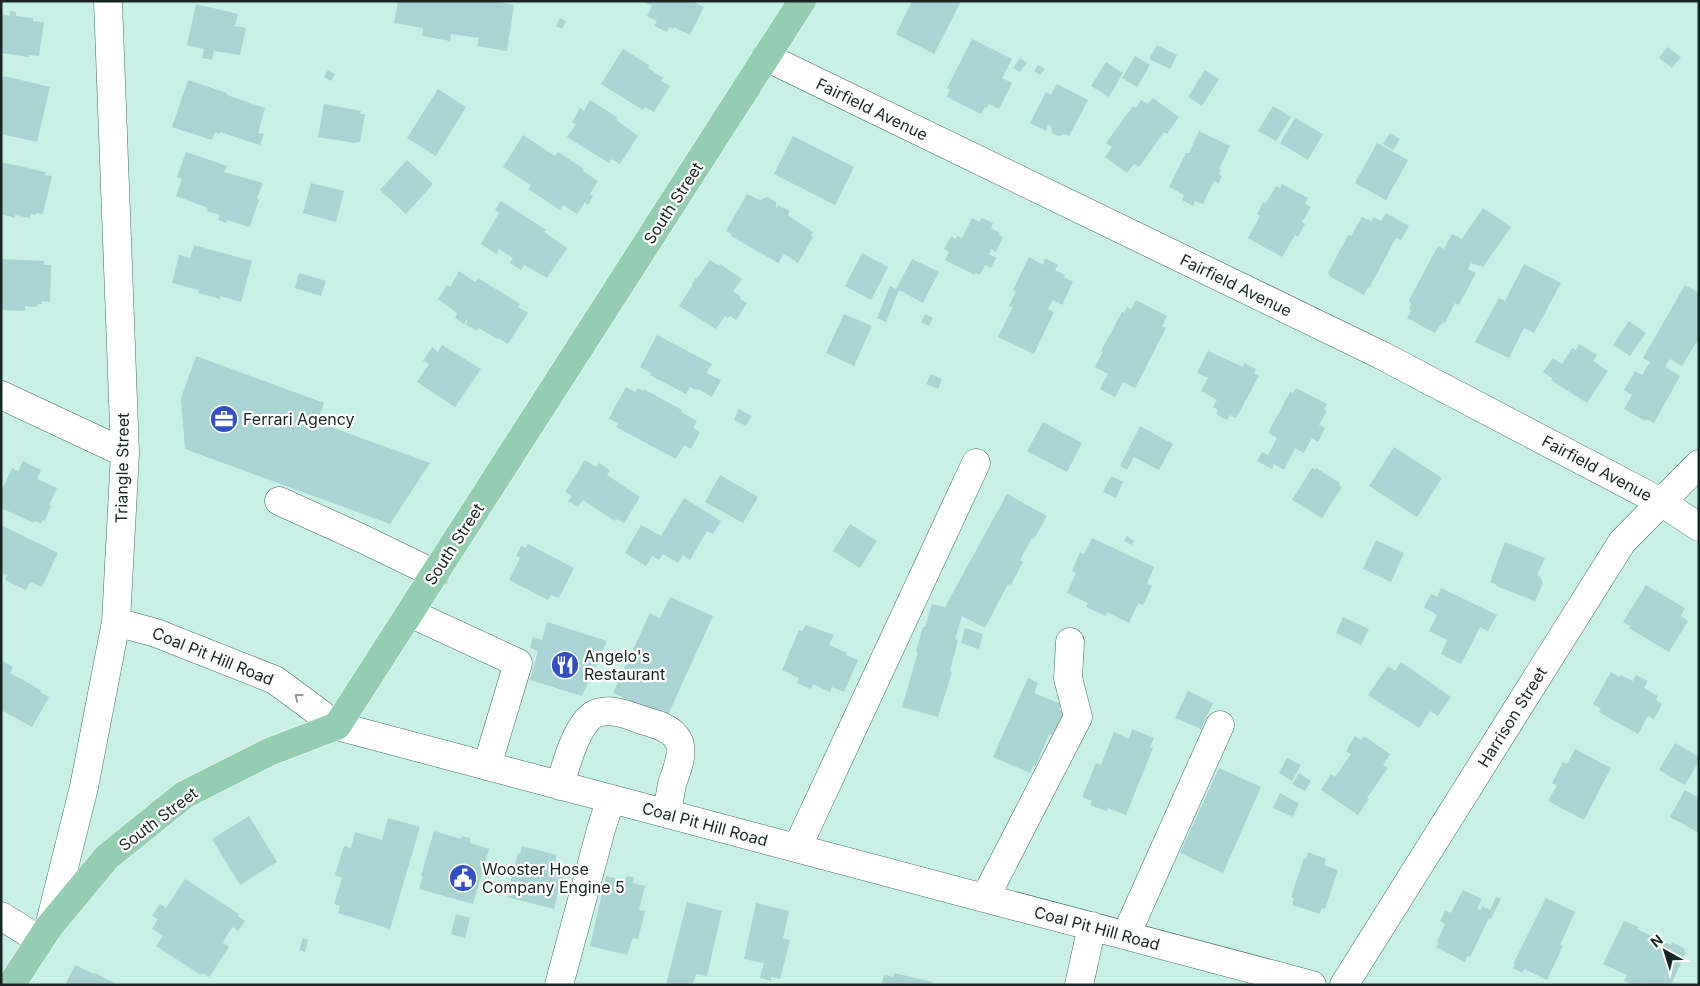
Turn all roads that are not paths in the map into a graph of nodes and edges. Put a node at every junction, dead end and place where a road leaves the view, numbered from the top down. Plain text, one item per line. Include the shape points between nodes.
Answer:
1 (108, 1) edge
2 (802, 1) edge
3 (766, 58) junction
4 (1, 395) edge
5 (125, 453) junction
6 (976, 463) dead end
7 (1699, 464) edge
8 (279, 501) dead end
9 (1661, 502) junction
10 (1699, 527) edge
11 (435, 574) junction
12 (410, 613) junction
13 (116, 622) junction
14 (1070, 642) dead end
15 (1220, 725) dead end
16 (337, 726) junction
17 (487, 766) junction
18 (560, 786) junction
19 (611, 799) junction
20 (667, 814) junction
21 (797, 848) junction
22 (985, 898) junction
23 (1, 916) edge
24 (1092, 926) junction
25 (44, 934) junction
26 (1126, 935) junction
27 (11, 985) edge
28 (559, 985) edge
29 (1079, 985) edge
30 (1312, 985) edge
31 (1344, 985) edge

1 - 5 street, Triangle Street
2 - 3 main road, South Street
3 - 9 street, Fairfield Avenue via 1381,355
3 - 11 main road, South Street
4 - 5 street
5 - 13 street, Triangle Street
6 - 21 street
7 - 9 street, Harrison Street
8 - 11 street
9 - 10 street, Fairfield Avenue
9 - 31 street, Harrison Street via 1622,542
11 - 12 main road, South Street
12 - 16 main road, South Street
12 - 17 street via 518,663
16 -> 13 street, Coal Pit Hill Road via 275,680 156,632
13 - 25 street, Triangle Street via 84,787
14 - 22 street via 1068,678 1078,717
15 - 26 street
16 - 17 street, Coal Pit Hill Road
16 - 25 main road, South Street via 269,752 184,795 107,858
17 - 18 street, Coal Pit Hill Road
18 - 19 street, Coal Pit Hill Road
18 - 20 street via 583,723 596,713 617,712 670,731 678,740 680,762
19 - 20 street, Coal Pit Hill Road
19 - 28 street
20 - 21 street, Coal Pit Hill Road
21 - 22 street, Coal Pit Hill Road
22 - 24 street, Coal Pit Hill Road
23 - 25 street
24 - 26 street, Coal Pit Hill Road
24 - 29 street
25 - 27 main road, South Street
26 - 30 street, Coal Pit Hill Road

